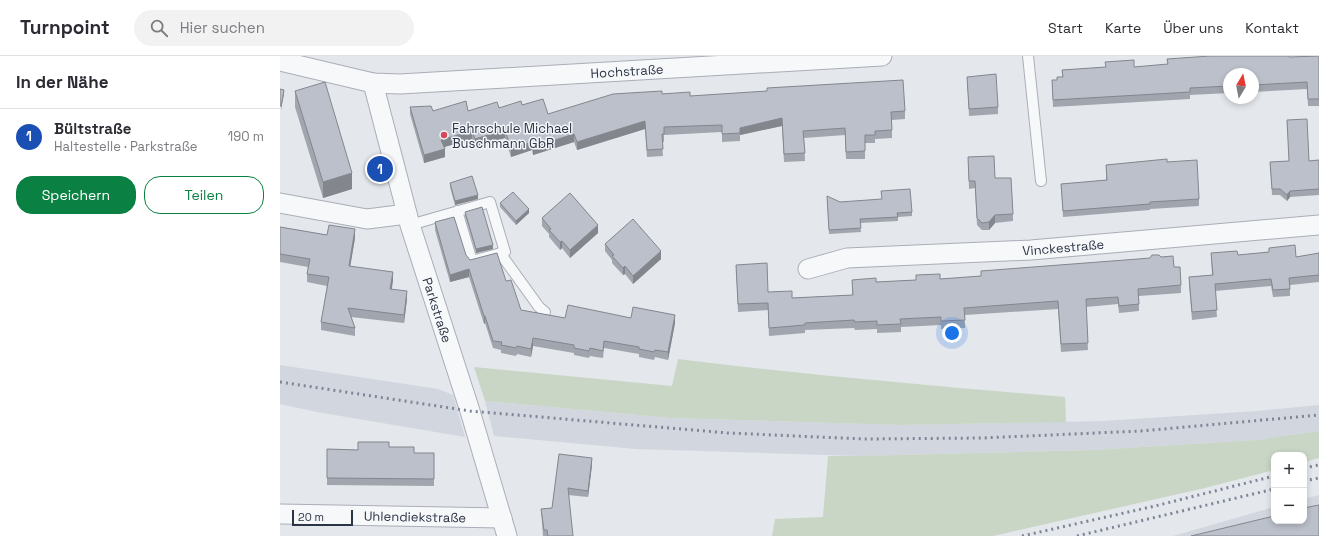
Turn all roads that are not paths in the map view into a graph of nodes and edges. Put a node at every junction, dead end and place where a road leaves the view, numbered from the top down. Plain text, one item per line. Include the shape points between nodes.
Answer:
1 (882, 56) edge
2 (1028, 56) edge
3 (280, 62) edge
4 (626, 63) edge
5 (373, 83) junction
6 (1041, 181) dead end
7 (280, 203) edge
8 (457, 212) junction
9 (408, 219) junction
10 (1319, 225) edge
11 (500, 253) junction
12 (808, 270) dead end
13 (545, 312) dead end
14 (280, 514) edge
15 (502, 518) junction
16 (507, 536) edge

1 - 4 street, Hochstraße
2 - 6 lane
3 - 5 street, Hochstraße
4 - 5 street, Hochstraße via 400,84
5 - 9 street, Parkstraße
7 - 9 street via 367,219
8 - 9 lane
8 - 11 lane via 472,261
8 - 11 lane via 490,202 505,252
9 - 15 street, Parkstraße
10 - 12 street, Vinckestraße via 1031,250 847,258
11 - 13 lane
14 - 15 street, Uhlendiekstraße
15 - 16 street, Parkstraße

